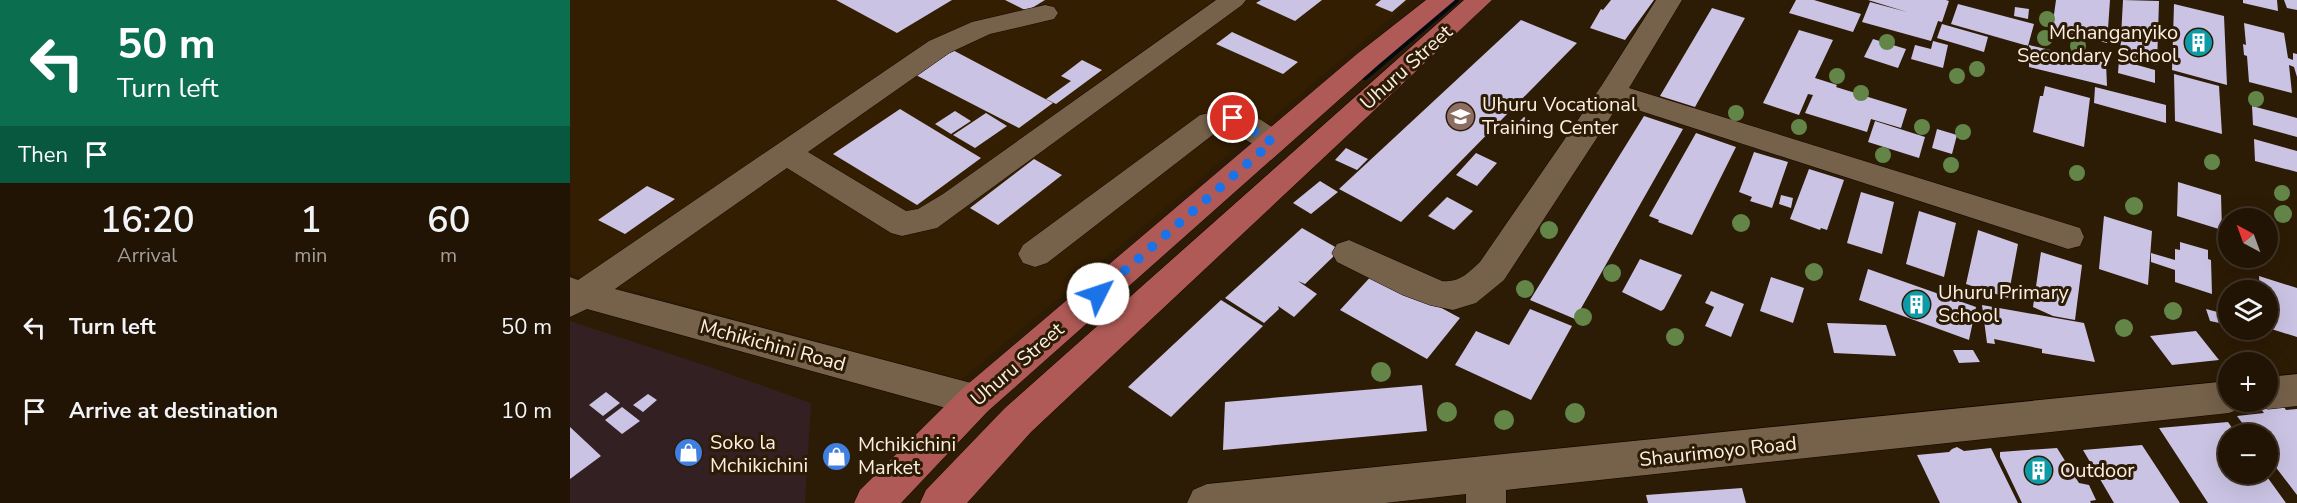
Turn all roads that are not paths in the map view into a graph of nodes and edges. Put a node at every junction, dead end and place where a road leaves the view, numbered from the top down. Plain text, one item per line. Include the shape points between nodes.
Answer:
1 (1233, 0) edge
2 (1442, 0) edge
3 (1479, 0) edge
4 (1669, 0) edge
5 (1045, 13) dead end
6 (1612, 92) junction
7 (1272, 142) junction
8 (786, 153) junction
9 (2068, 237) dead end
10 (1349, 253) dead end
11 (1035, 254) dead end
12 (574, 296) edge
13 (2297, 390) edge
14 (2278, 392) edge
15 (2218, 399) edge
16 (975, 400) junction
17 (1485, 489) edge
18 (874, 503) edge
19 (940, 503) edge
20 (1207, 503) edge

1 - 8 street via 926,220 902,224
2 - 7 main road, Uhuru Street
3 - 19 main road, Uhuru Street via 1018,420
4 - 6 street
5 - 8 street via 981,28 939,47
6 - 9 street
6 - 10 street via 1492,271 1475,286 1453,296 1424,289
7 - 11 street via 1233,118 1210,122
7 - 16 main road, Uhuru Street
8 - 12 street
12 - 16 street, Mchikichini Road
13 - 14 street
15 - 17 street, Shaurimoyo Road
16 - 18 main road, Uhuru Street
17 - 20 street, Shaurimoyo Road

